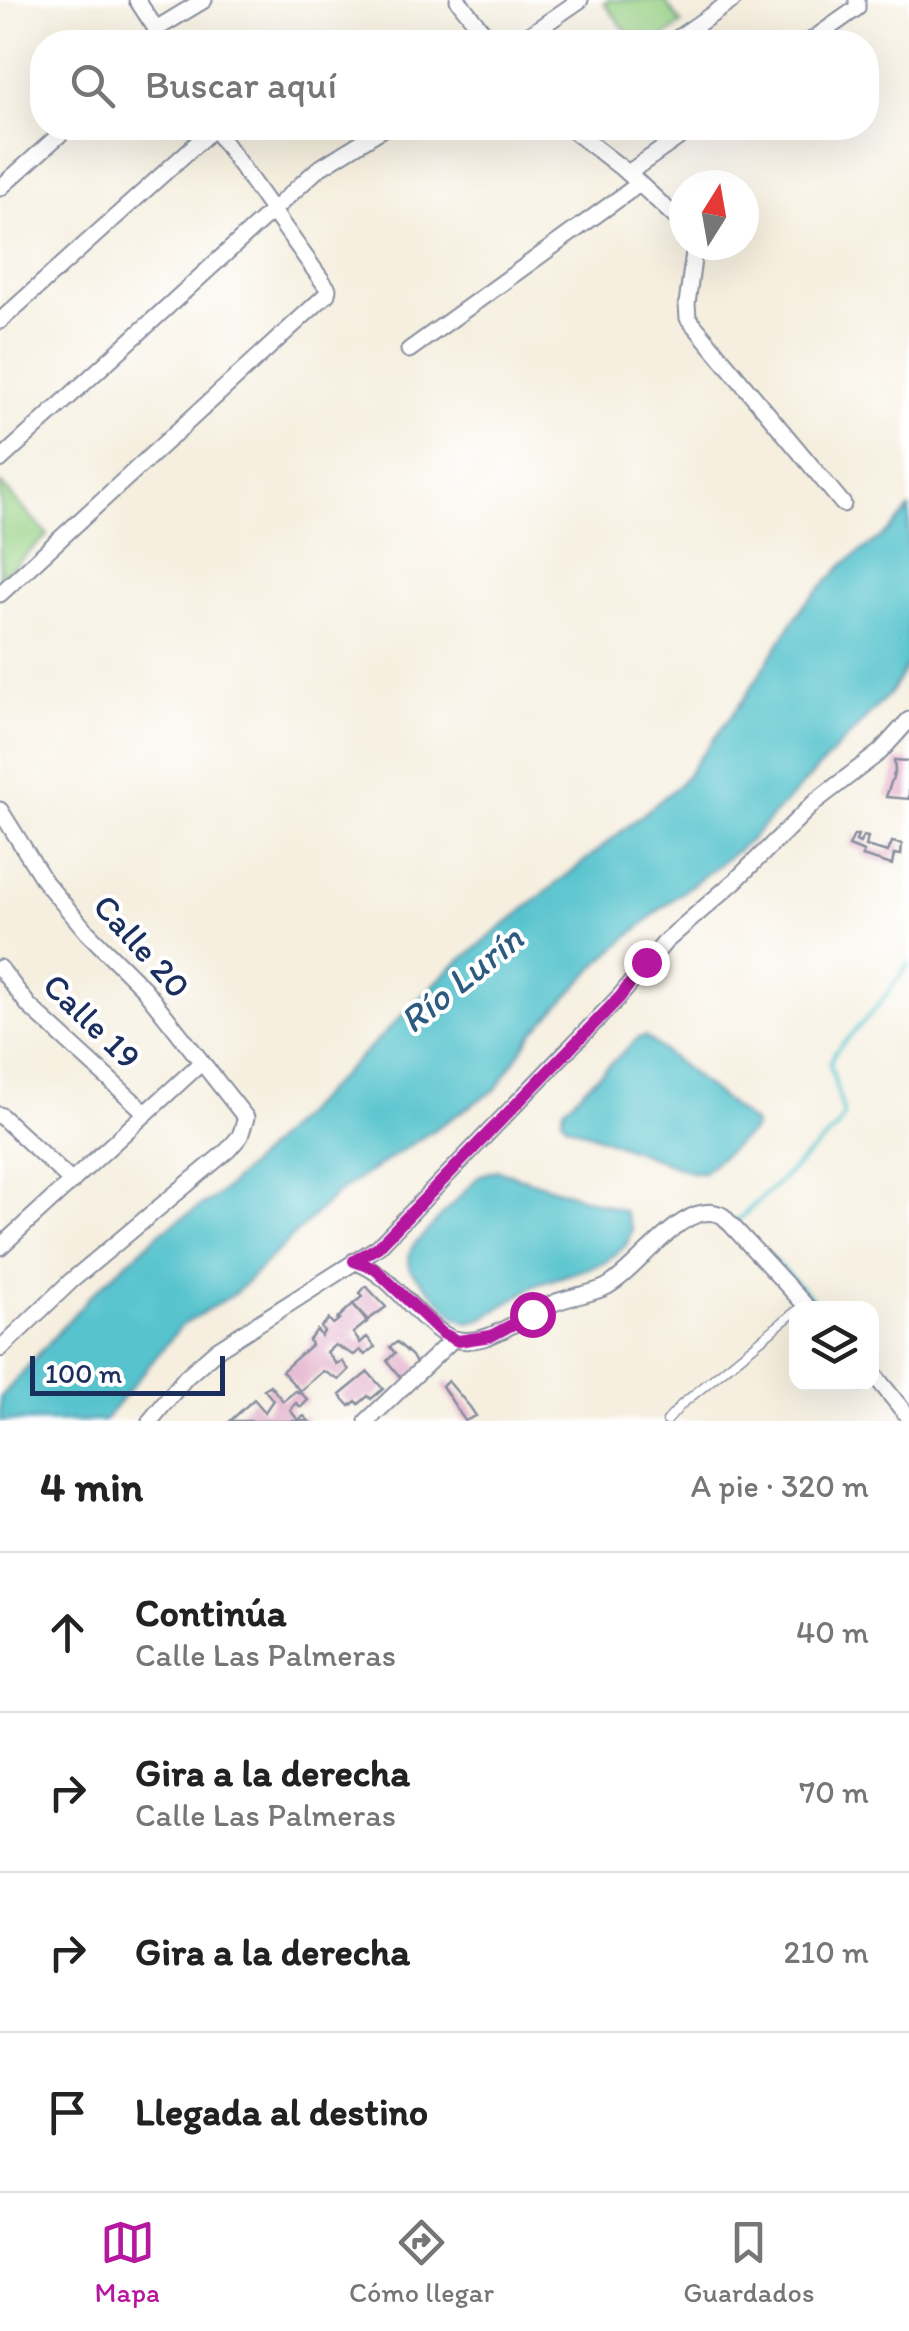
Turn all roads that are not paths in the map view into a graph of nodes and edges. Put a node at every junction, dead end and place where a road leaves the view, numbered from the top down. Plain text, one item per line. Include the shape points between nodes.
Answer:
1 (137, 0) edge
2 (204, 0) edge
3 (458, 0) edge
4 (580, 0) edge
5 (732, 0) edge
6 (857, 0) edge
7 (152, 30) edge
8 (163, 30) edge
9 (482, 30) edge
10 (536, 30) edge
11 (689, 30) edge
12 (827, 30) edge
13 (54, 140) edge
14 (201, 140) edge
15 (223, 140) edge
16 (364, 140) edge
17 (585, 140) edge
18 (678, 140) edge
19 (634, 178) junction
20 (0, 188) edge
21 (275, 210) junction
22 (669, 211) edge
23 (693, 260) edge
24 (0, 321) edge
25 (410, 350) dead end
26 (0, 460) edge
27 (843, 504) dead end
28 (0, 594) edge
29 (909, 720) edge
30 (0, 810) edge
31 (0, 968) edge
32 (202, 1062) junction
33 (146, 1113) junction
34 (0, 1115) edge
35 (72, 1182) junction
36 (0, 1247) edge
37 (354, 1261) junction
38 (796, 1301) edge
39 (789, 1319) edge
40 (453, 1339) junction
41 (0, 1349) edge
42 (879, 1381) edge
43 (909, 1418) edge
44 (150, 1421) edge
45 (367, 1421) edge
46 (667, 1421) edge

1 - 7 street
2 - 8 street
3 - 9 street
4 - 10 street
5 - 11 street
6 - 12 street via 858,8
13 - 20 street
14 - 24 street
15 - 21 street
16 - 21 street via 327,162
17 - 19 street
18 - 19 street
19 - 22 street
19 - 25 street
21 - 26 street
21 - 28 street via 327,294
23 - 27 street via 687,304 693,326
29 - 37 street via 666,940 620,997 378,1247
30 - 32 street, Calle 20 via 45,882
31 - 33 street, Calle 19 via 30,1006
32 - 33 street
32 - 41 street, Calle 20 via 246,1118 240,1136
33 - 35 street
34 - 35 street
35 - 36 street
37 - 40 street via 374,1268
37 - 44 street via 218,1349
38 - 40 street via 723,1216 700,1211 610,1286 556,1302 491,1336
39 - 46 lane
40 - 45 street
42 - 43 street

